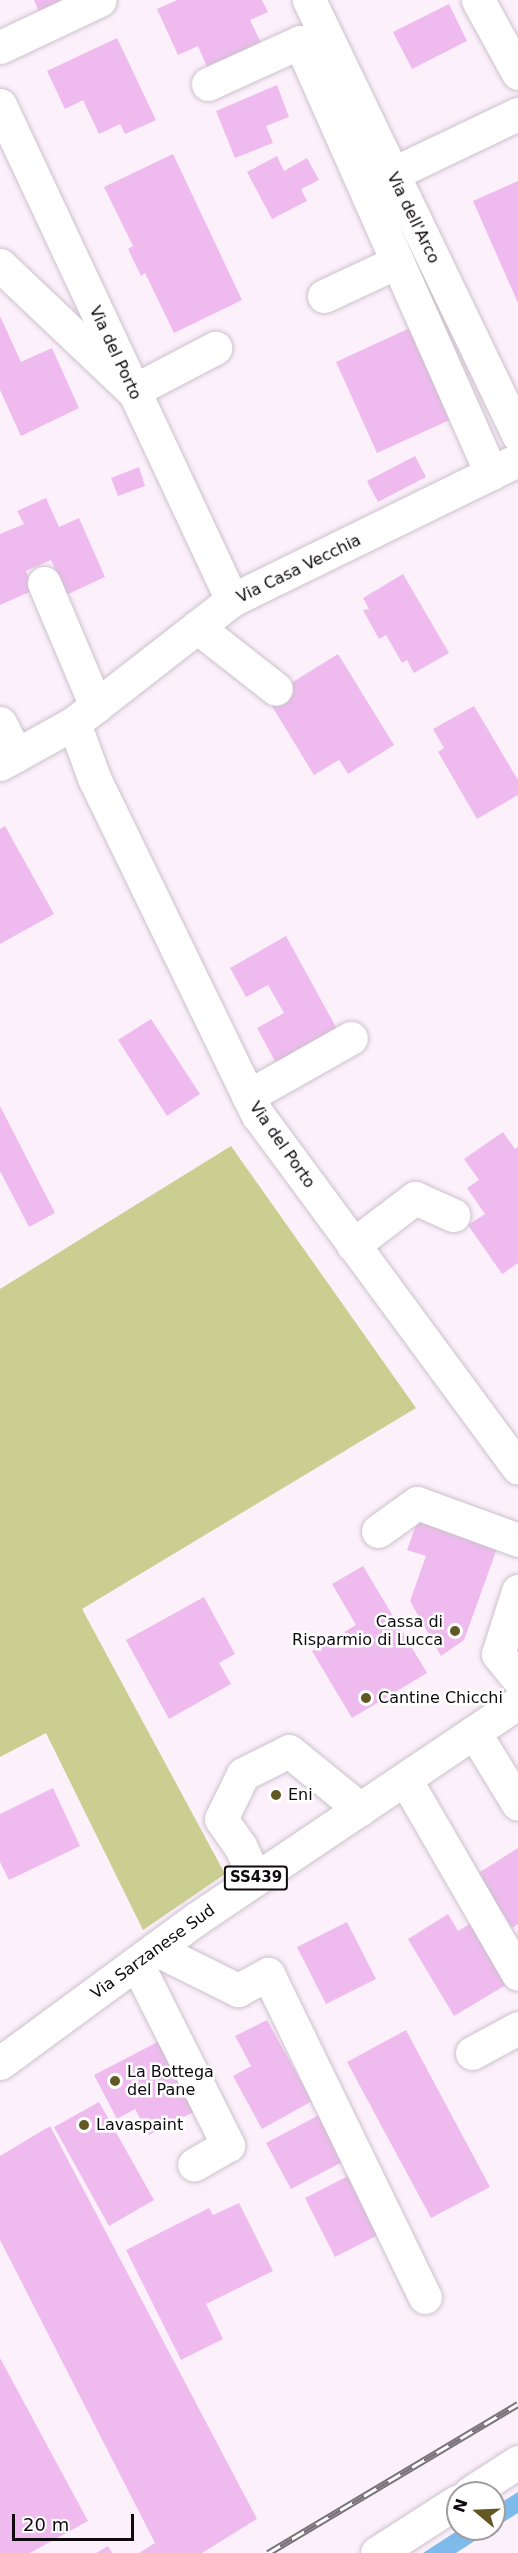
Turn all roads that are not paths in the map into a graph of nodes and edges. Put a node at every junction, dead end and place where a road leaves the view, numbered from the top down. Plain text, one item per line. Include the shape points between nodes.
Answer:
1 (100, 0) edge
2 (309, 0) edge
3 (478, 0) edge
4 (0, 47) edge
5 (518, 73) edge
6 (208, 84) dead end
7 (0, 105) edge
8 (518, 114) edge
9 (392, 174) junction
10 (397, 262) junction
11 (0, 265) edge
12 (324, 296) dead end
13 (215, 348) dead end
14 (133, 391) junction
15 (518, 435) edge
16 (504, 467) edge
17 (44, 583) dead end
18 (232, 600) junction
19 (197, 627) junction
20 (276, 688) dead end
21 (85, 715) junction
22 (0, 723) edge
23 (8, 760) edge
24 (351, 1038) dead end
25 (248, 1096) junction
26 (453, 1215) dead end
27 (353, 1245) junction
28 (518, 1468) edge
29 (378, 1531) dead end
30 (518, 1540) edge
31 (518, 1591) edge
32 (518, 1679) edge
33 (518, 1703) edge
34 (474, 1732) junction
35 (405, 1779) junction
36 (518, 1804) edge
37 (360, 1809) junction
38 (255, 1879) junction
39 (146, 1957) junction
40 (518, 1974) edge
41 (518, 2028) edge
42 (471, 2054) dead end
43 (0, 2063) edge
44 (194, 2165) dead end
45 (425, 2297) dead end
46 (518, 2462) edge
47 (489, 2481) edge
48 (446, 2509) edge
49 (377, 2553) edge

1 - 4 street
2 - 9 street, Via dell'Arco
3 - 5 street
6 - 10 street, Via Casa Vecchia via 300,42
7 - 14 street, Via del Porto
8 - 9 street
9 - 15 street, Via dell'Arco
10 - 12 street
10 - 16 street, Via Casa Vecchia
11 - 14 street
13 - 14 street
14 - 18 street, Via del Porto
16 - 18 street, Via Casa Vecchia
17 - 21 street, Via del Porto
18 - 19 street, Via Casa Vecchia
19 - 20 street
19 - 21 street, Via Casa Vecchia
21 - 23 street, Via Casa Vecchia
21 - 25 street, Via del Porto via 93,778
22 - 23 street
24 - 25 street
25 - 27 street, Via del Porto
26 - 27 street via 415,1198
27 - 28 street, Via del Porto
29 - 30 street via 417,1503
31 - 32 street via 498,1654
33 - 34 street, Via Sarzanese Sud / SS439
34 - 35 street, Via Sarzanese Sud / SS439
34 - 36 street
35 - 37 street, Via Sarzanese Sud / SS439
35 - 40 street
37 - 38 street, Via Sarzanese Sud / SS439
37 - 38 street via 289,1751 243,1774 222,1819
38 - 39 street, Via Sarzanese Sud / SS439
39 - 43 street, Via Sarzanese Sud / SS439
39 - 44 street via 228,2145
39 - 45 street via 238,1990 268,1974
41 - 42 street
46 - 47 street
48 - 49 street

